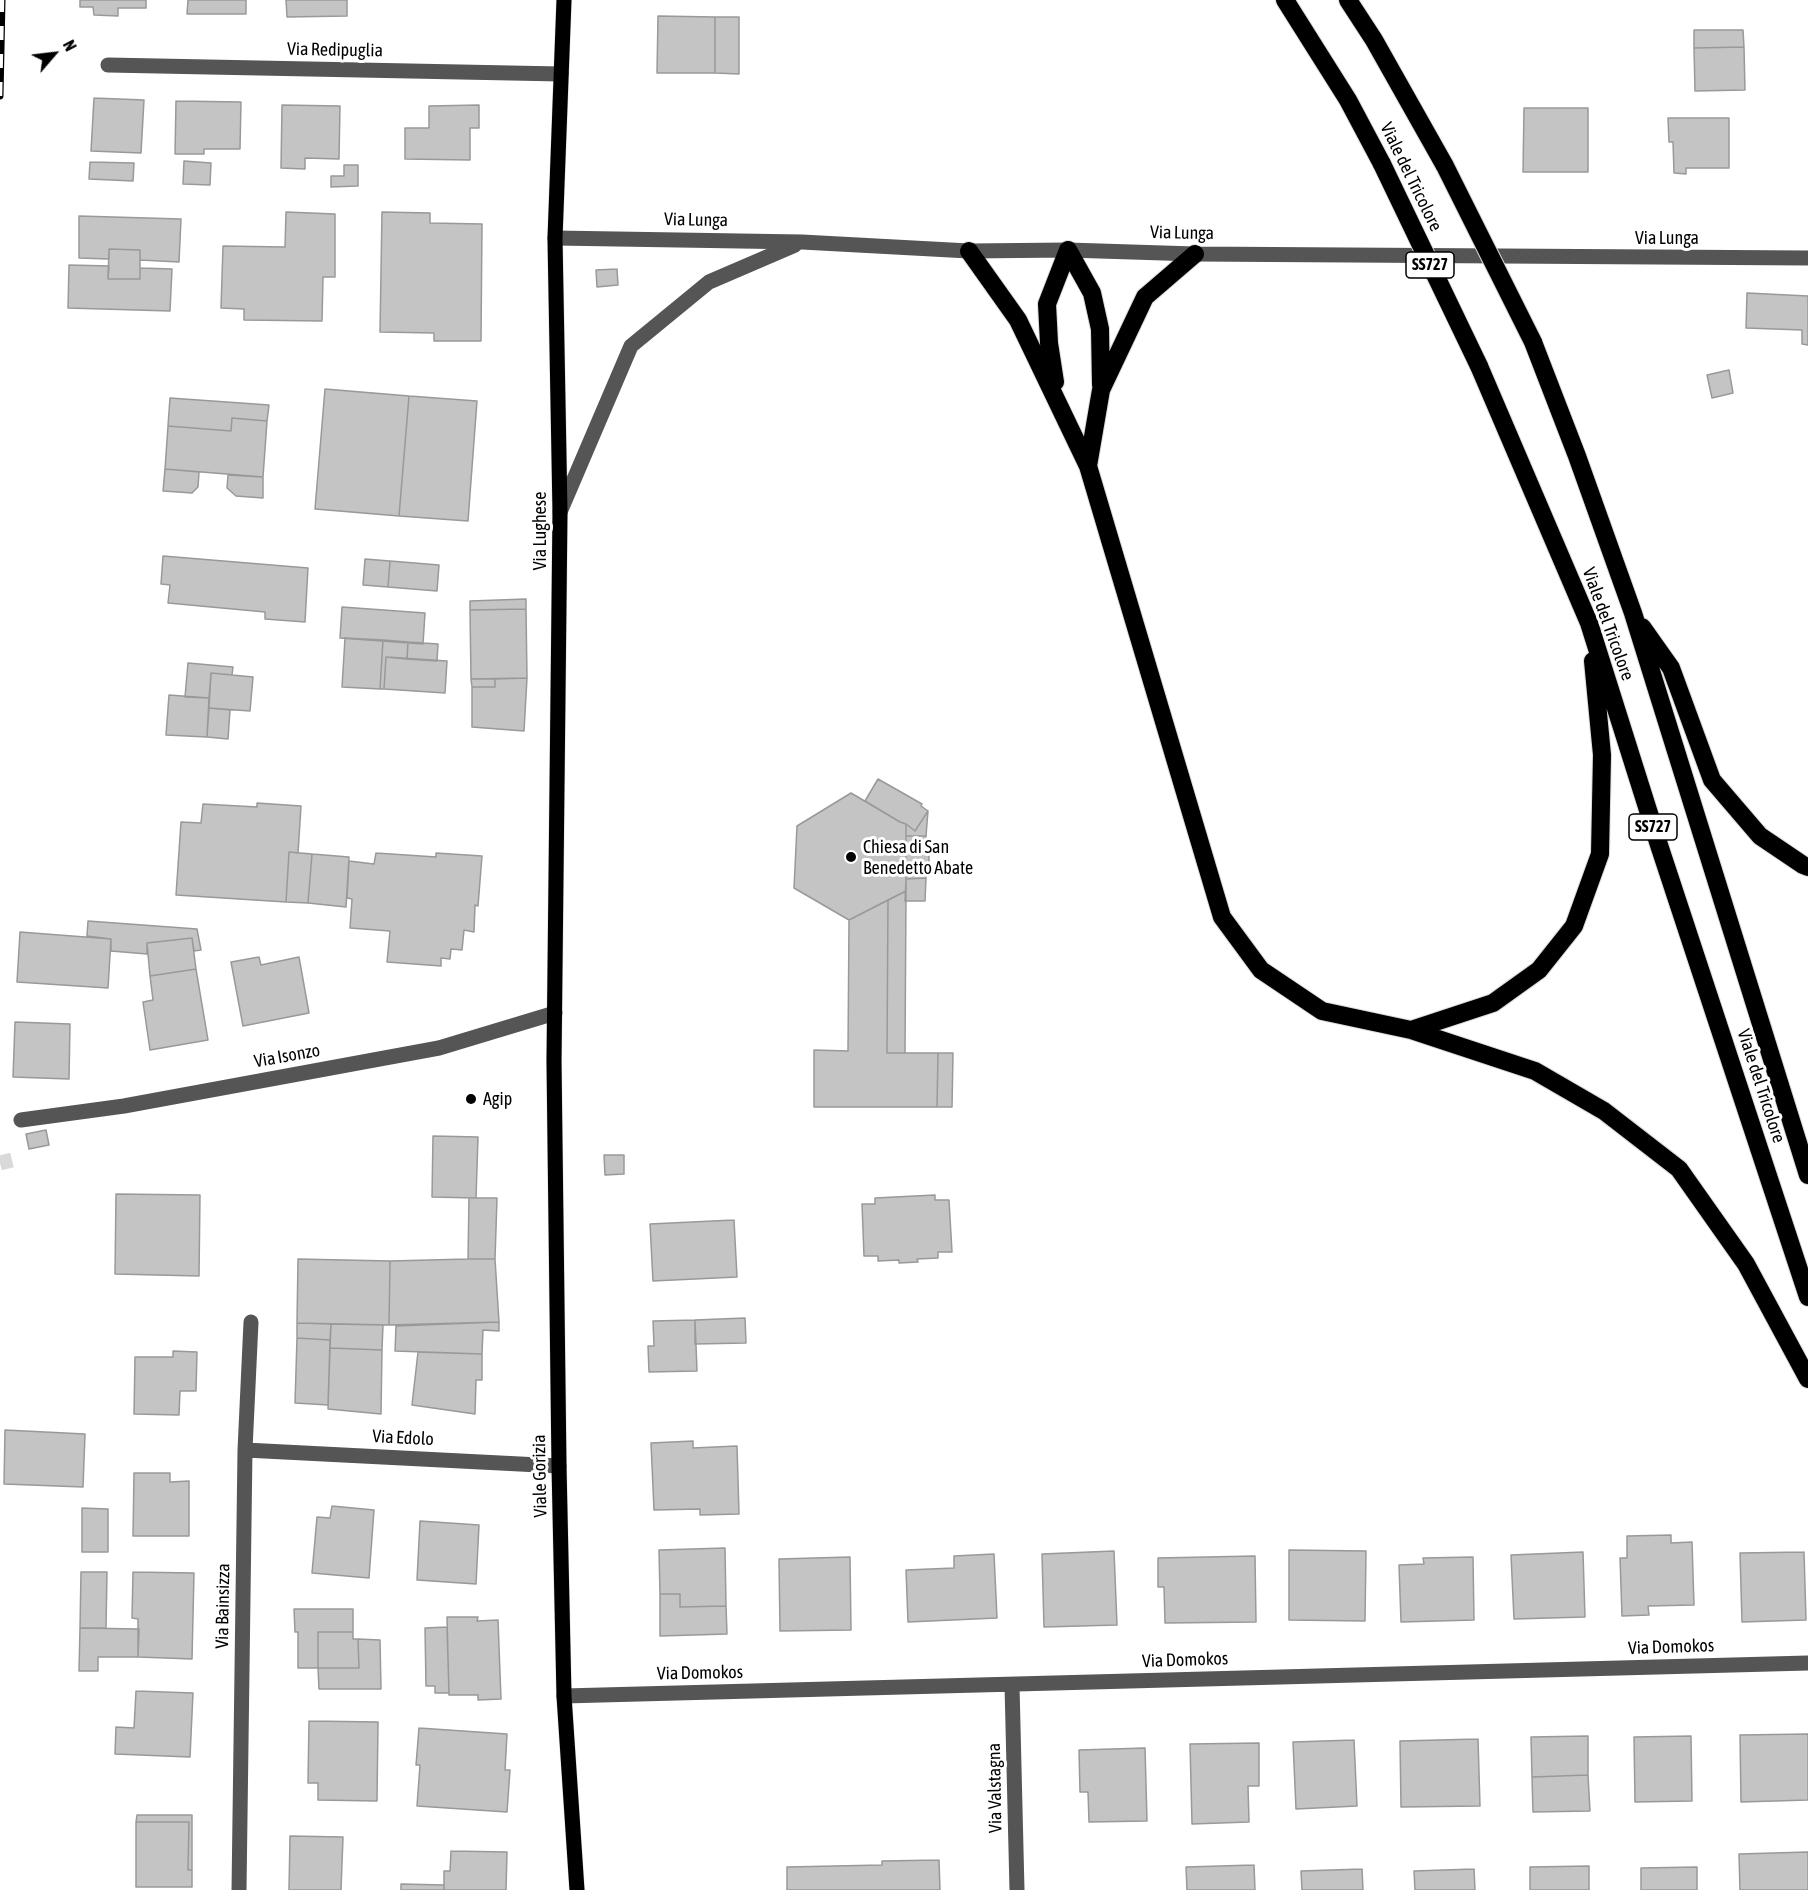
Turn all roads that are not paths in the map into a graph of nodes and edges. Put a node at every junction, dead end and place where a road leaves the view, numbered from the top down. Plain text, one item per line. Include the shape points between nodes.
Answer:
1 (564, 0) edge
2 (1285, 0) edge
3 (1348, 0) edge
4 (108, 65) dead end
5 (561, 74) junction
6 (555, 238) junction
7 (802, 242) junction
8 (1068, 250) junction
9 (969, 251) junction
10 (1195, 254) junction
11 (1808, 258) edge
12 (1101, 390) junction
13 (1058, 401) junction
14 (1088, 466) junction
15 (560, 512) junction
16 (1632, 613) junction
17 (1589, 623) junction
18 (1808, 867) edge
19 (555, 1013) junction
20 (1411, 1030) junction
21 (554, 1061) joint
22 (21, 1120) dead end
23 (1808, 1175) edge
24 (1808, 1297) edge
25 (251, 1322) dead end
26 (1808, 1379) edge
27 (245, 1450) junction
28 (559, 1466) junction
29 (1808, 1663) edge
30 (1012, 1685) junction
31 (564, 1696) junction
32 (239, 1890) edge
33 (577, 1890) edge
34 (1017, 1890) edge

1 - 5 main road, Via Lughese
2 - 17 highway, Viale del Tricolore / SS727, bridge via 1348,100 1382,164 1479,366
3 - 16 highway, Viale del Tricolore / SS727, bridge via 1445,166 1533,342
4 - 5 street, Via Redipuglia
5 - 6 main road, Via Lughese
6 - 7 street, Via Lunga
6 - 15 main road, Via Lughese
7 - 9 street, Via Lunga
7 - 15 street via 709,282 632,346
8 - 9 street, Via Lunga
8 - 10 street, Via Lunga
8 - 12 highway via 1092,293 1100,329
8 - 13 highway via 1047,304
9 - 13 highway via 1018,320
10 - 11 street, Via Lunga
10 - 12 highway via 1145,297
12 - 14 highway
13 - 14 highway
14 - 20 highway via 1222,918 1261,970 1322,1011
15 - 19 main road, Via Lughese
16 - 18 highway via 1671,668 1712,780 1760,836
16 - 23 highway, Viale del Tricolore / SS727
17 - 20 highway via 1602,755 1600,854 1574,926 1539,970 1493,1003
17 - 24 highway, Viale del Tricolore / SS727
19 - 21 main road, Via Lughese
19 - 22 street, Via Isonzo via 439,1048 124,1106
20 - 26 highway via 1535,1071 1604,1111 1678,1169 1746,1264
21 - 28 main road, Viale Gorizia
25 - 27 street, Via Bainsizza
27 - 28 street, Via Edolo
27 - 32 street, Via Bainsizza
28 - 31 main road, Viale Gorizia
29 - 30 street, Via Domokos
30 - 31 street, Via Domokos
30 - 34 street, Via Valstagna
31 - 33 main road, Viale Gorizia

